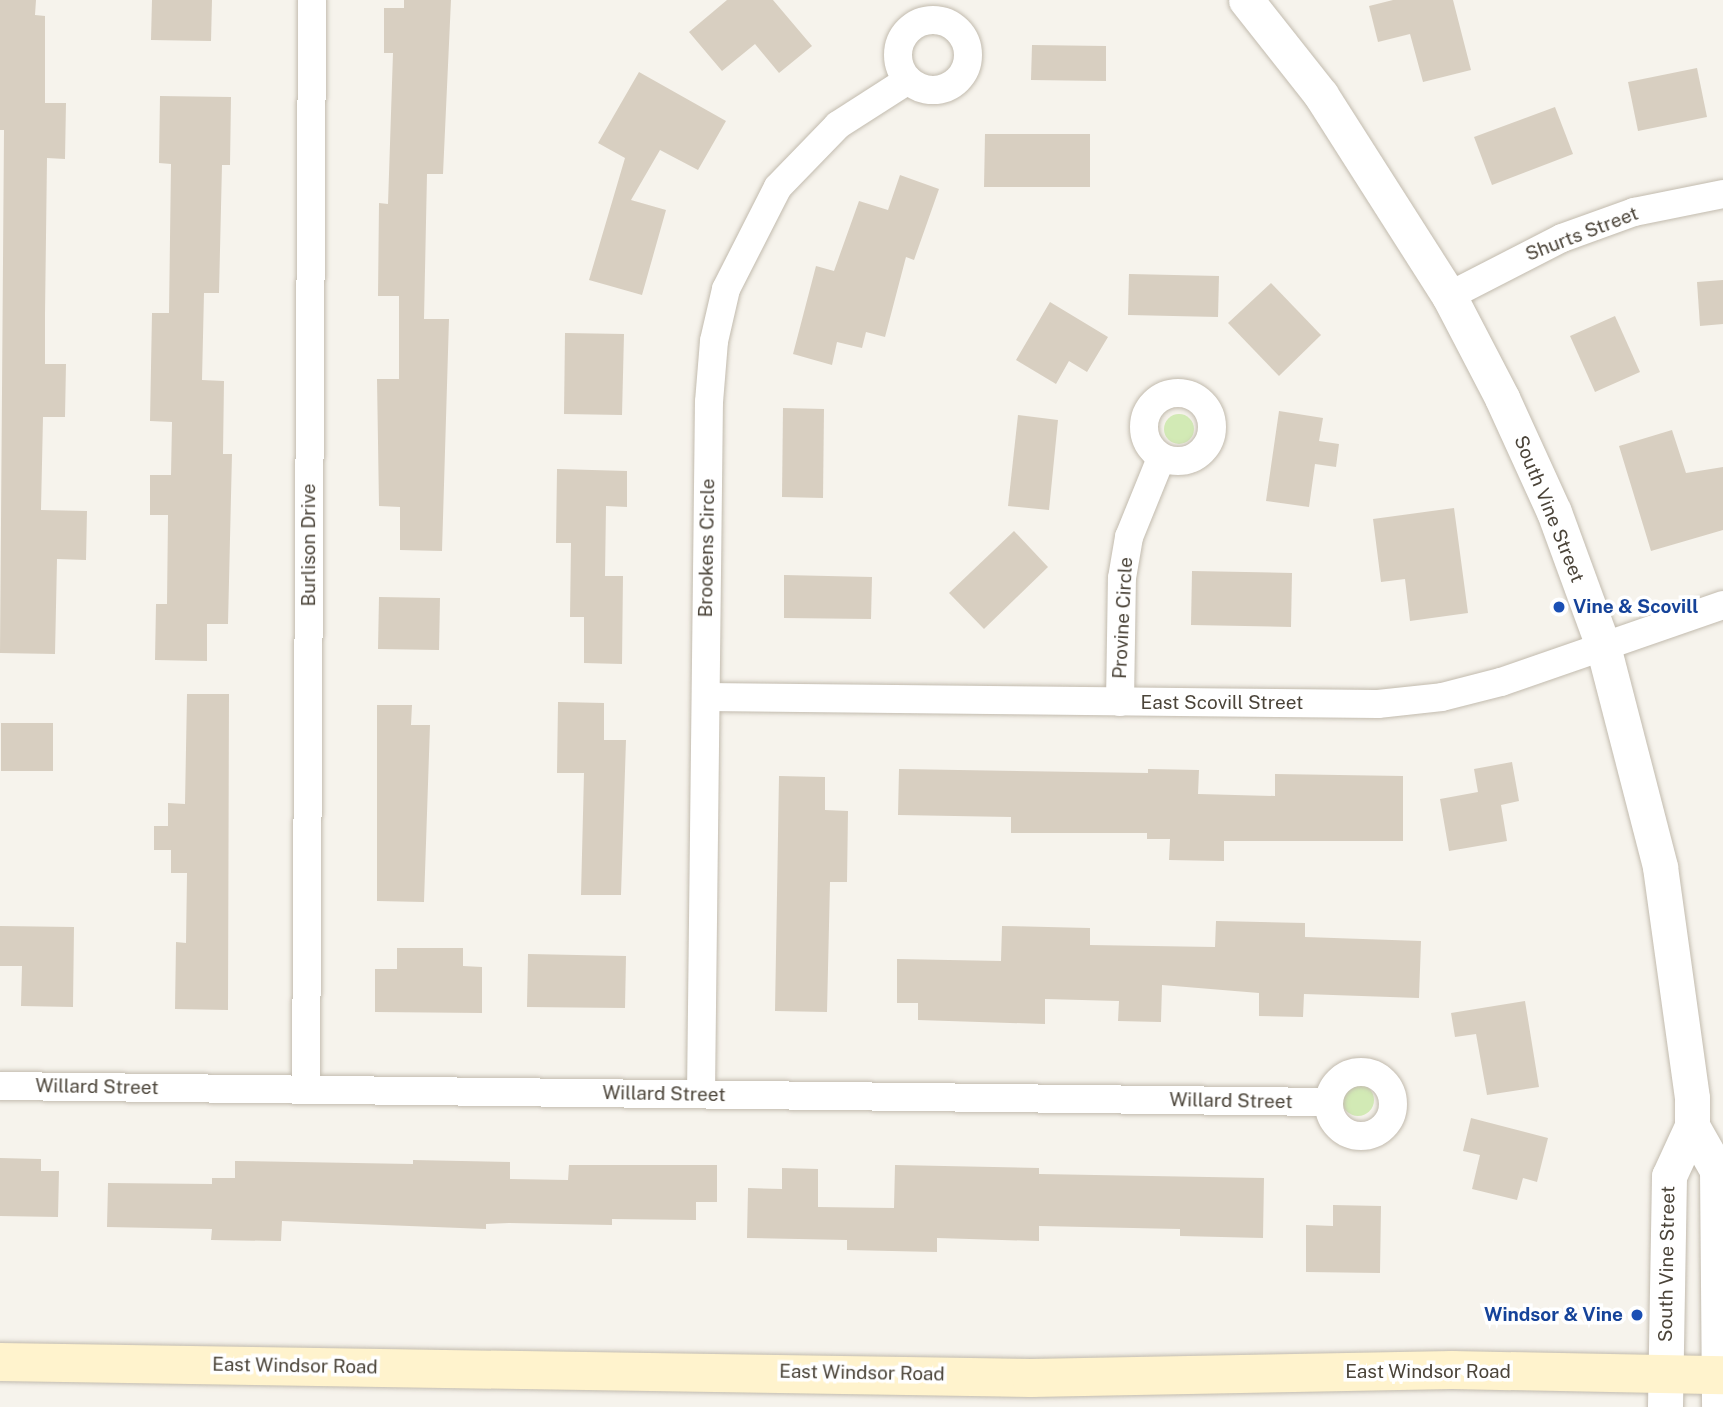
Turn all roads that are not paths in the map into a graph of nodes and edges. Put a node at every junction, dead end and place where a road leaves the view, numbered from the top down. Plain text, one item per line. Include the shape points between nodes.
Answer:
1 (312, 0) edge
2 (1246, 0) edge
3 (908, 80) dead end
4 (1723, 194) edge
5 (1449, 296) junction
6 (1161, 457) dead end
7 (1723, 605) edge
8 (1603, 646) junction
9 (706, 696) junction
10 (1120, 702) junction
11 (0, 1086) edge
12 (306, 1090) junction
13 (701, 1094) junction
14 (1328, 1102) dead end
15 (1692, 1126) junction
16 (0, 1362) edge
17 (1720, 1386) edge
18 (1665, 1391) edge

1 - 12 street, Burlison Drive
2 - 5 street, South Vine Street via 1329,106
3 - 9 street, Brookens Circle via 838,125 799,162 778,187 726,289 714,341 709,401
4 - 5 street, Shurts Street via 1634,212 1562,237
5 - 8 street, South Vine Street via 1554,512
6 - 10 street, Provine Circle via 1129,537 1122,578
7 - 8 street, East Scovill Street
8 - 10 street, East Scovill Street via 1501,682 1442,697 1378,704
8 - 15 street, South Vine Street via 1660,867 1678,974
9 - 10 street, East Scovill Street
9 - 13 street, Brookens Circle
11 - 12 street, Willard Street
12 - 13 street, Willard Street
13 - 14 street, Willard Street
15 - 17 street, South Vine Street via 1717,1170
15 - 18 street, South Vine Street via 1669,1176
16 - 18 main road, East Windsor Road via 1031,1378 1452,1370
17 - 18 main road, East Windsor Road

